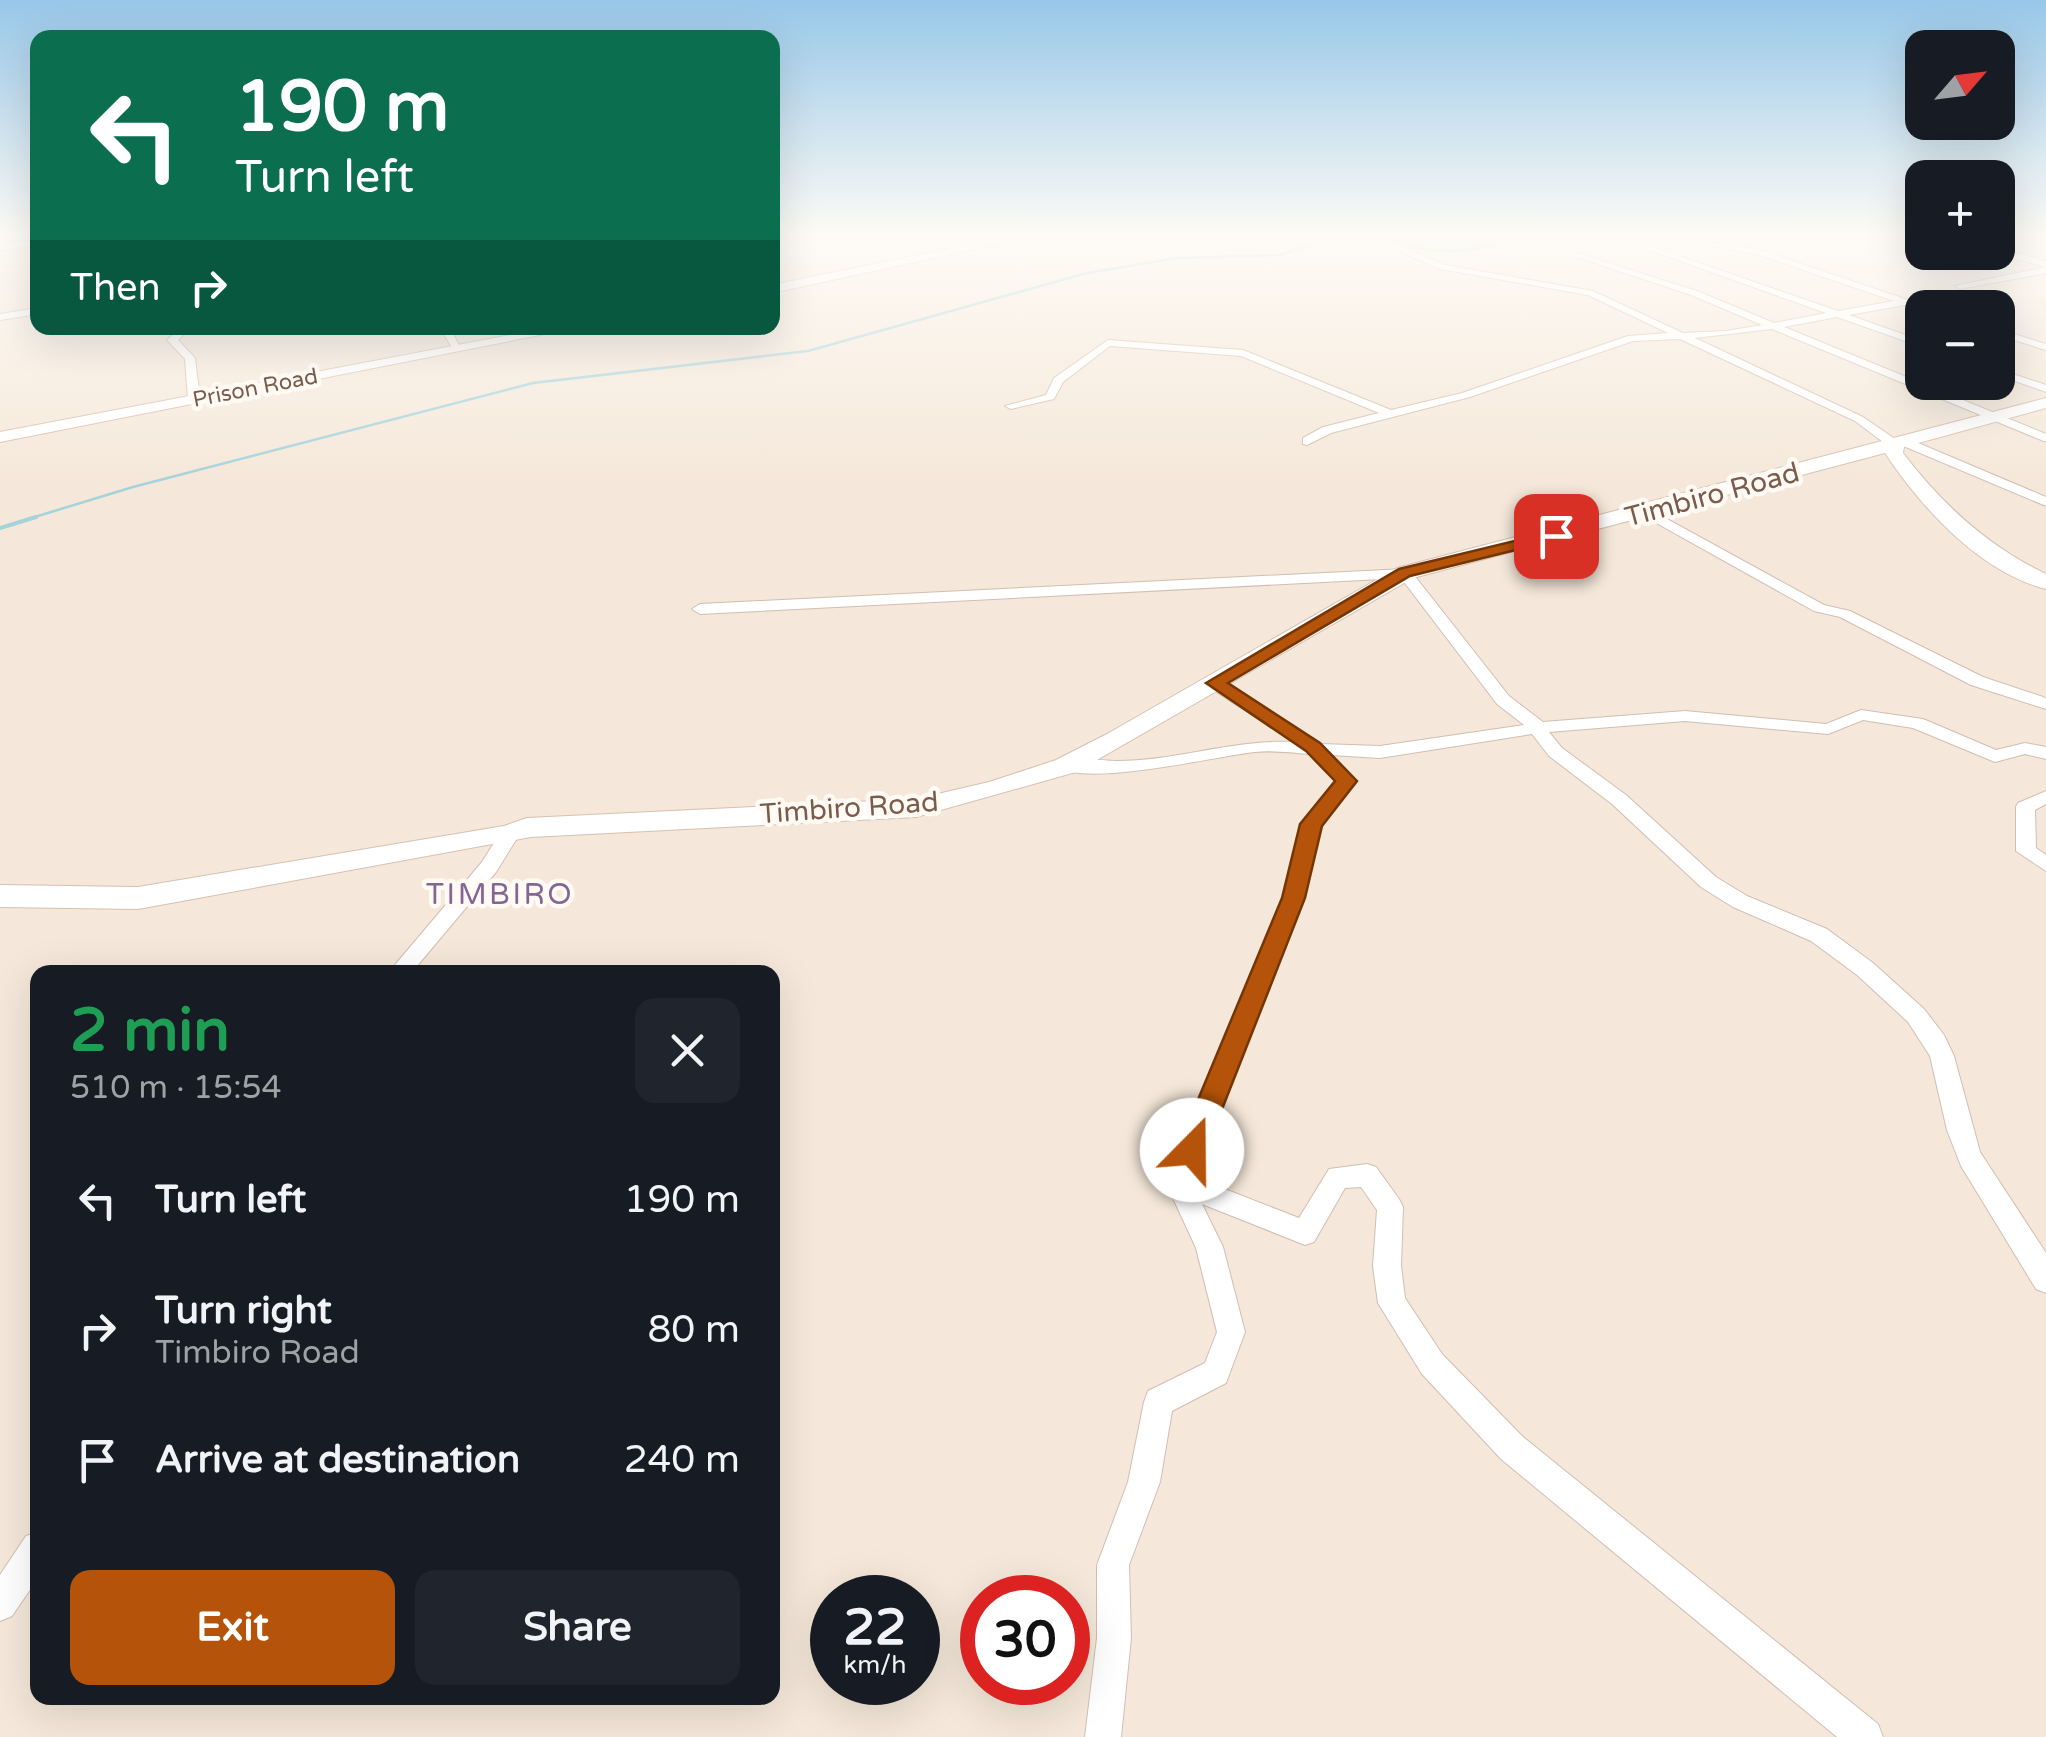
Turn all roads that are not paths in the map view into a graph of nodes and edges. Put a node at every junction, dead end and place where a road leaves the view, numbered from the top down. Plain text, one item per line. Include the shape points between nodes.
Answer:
1 (1641, 317) edge
2 (1748, 317) edge
3 (1821, 317) edge
4 (1845, 317) edge
5 (1771, 327) junction
6 (177, 335) edge
7 (449, 335) edge
8 (527, 335) edge
9 (1682, 336) junction
10 (1905, 338) edge
11 (2015, 338) edge
12 (457, 347) junction
13 (2046, 348) edge
14 (2015, 378) edge
15 (2046, 390) edge
16 (194, 399) junction
17 (2046, 404) edge
18 (1012, 406) dead end
19 (1388, 413) junction
20 (1991, 418) junction
21 (1870, 425) junction
22 (0, 437) edge
23 (2046, 438) edge
24 (1307, 440) dead end
25 (1903, 441) junction
26 (2046, 502) edge
27 (1647, 512) junction
28 (1405, 572) junction
29 (2046, 582) edge
30 (700, 609) dead end
31 (1215, 683) junction
32 (2046, 704) edge
33 (1539, 728) junction
34 (1313, 747) junction
35 (2046, 753) edge
36 (1066, 766) junction
37 (2046, 796) edge
38 (508, 836) junction
39 (2046, 864) edge
40 (0, 896) edge
41 (406, 965) edge
42 (1178, 1184) junction
43 (2046, 1280) edge
44 (30, 1560) edge
45 (0, 1604) edge
46 (1103, 1737) edge
47 (1865, 1737) edge

1 - 9 street
2 - 5 street
3 - 5 street
4 - 10 street
5 - 9 street
5 - 20 street
6 - 16 street via 172,340 190,358
7 - 12 street
8 - 12 street, Prison Road
9 - 19 street via 1632,338 1466,395
9 - 21 street
11 - 13 street
12 - 16 street, Prison Road
14 - 15 street
16 - 22 street, Prison Road
17 - 20 street, Timbiro Road
18 - 19 street via 1050,397 1058,380 1108,343 1243,353
19 - 24 street
20 - 23 street
20 - 25 street, Timbiro Road
21 - 25 street
21 - 25 street
25 - 26 street
25 - 27 street, Timbiro Road
25 - 29 street via 1894,453 1941,512 2004,564
27 - 28 street, Timbiro Road
27 - 32 street via 1819,608 1845,614 1976,681
28 - 30 street
28 - 31 street, Timbiro Road
28 - 33 street via 1503,700
31 - 34 street
31 - 36 street, Timbiro Road
33 - 34 street via 1380,752
33 - 35 street via 1685,716 1828,729 1861,716 1917,724 1995,756 2026,748
33 - 43 street via 1540,737 1635,810 1699,877 1817,933 1874,976 1935,1039 1970,1156
34 - 36 street via 1260,746 1123,768
34 - 42 street via 1346,781 1311,824 1293,898
36 - 38 street, Timbiro Road via 916,808 709,815 528,828
37 - 39 street via 2024,808 2026,852
38 - 40 street, Timbiro Road via 138,898
38 - 41 street
42 - 46 street via 1209,1248 1231,1332 1216,1373 1159,1402 1144,1482 1113,1565 1114,1638
42 - 47 street via 1305,1233 1338,1177 1367,1175 1390,1207 1392,1303 1432,1364 1512,1448
44 - 45 street

